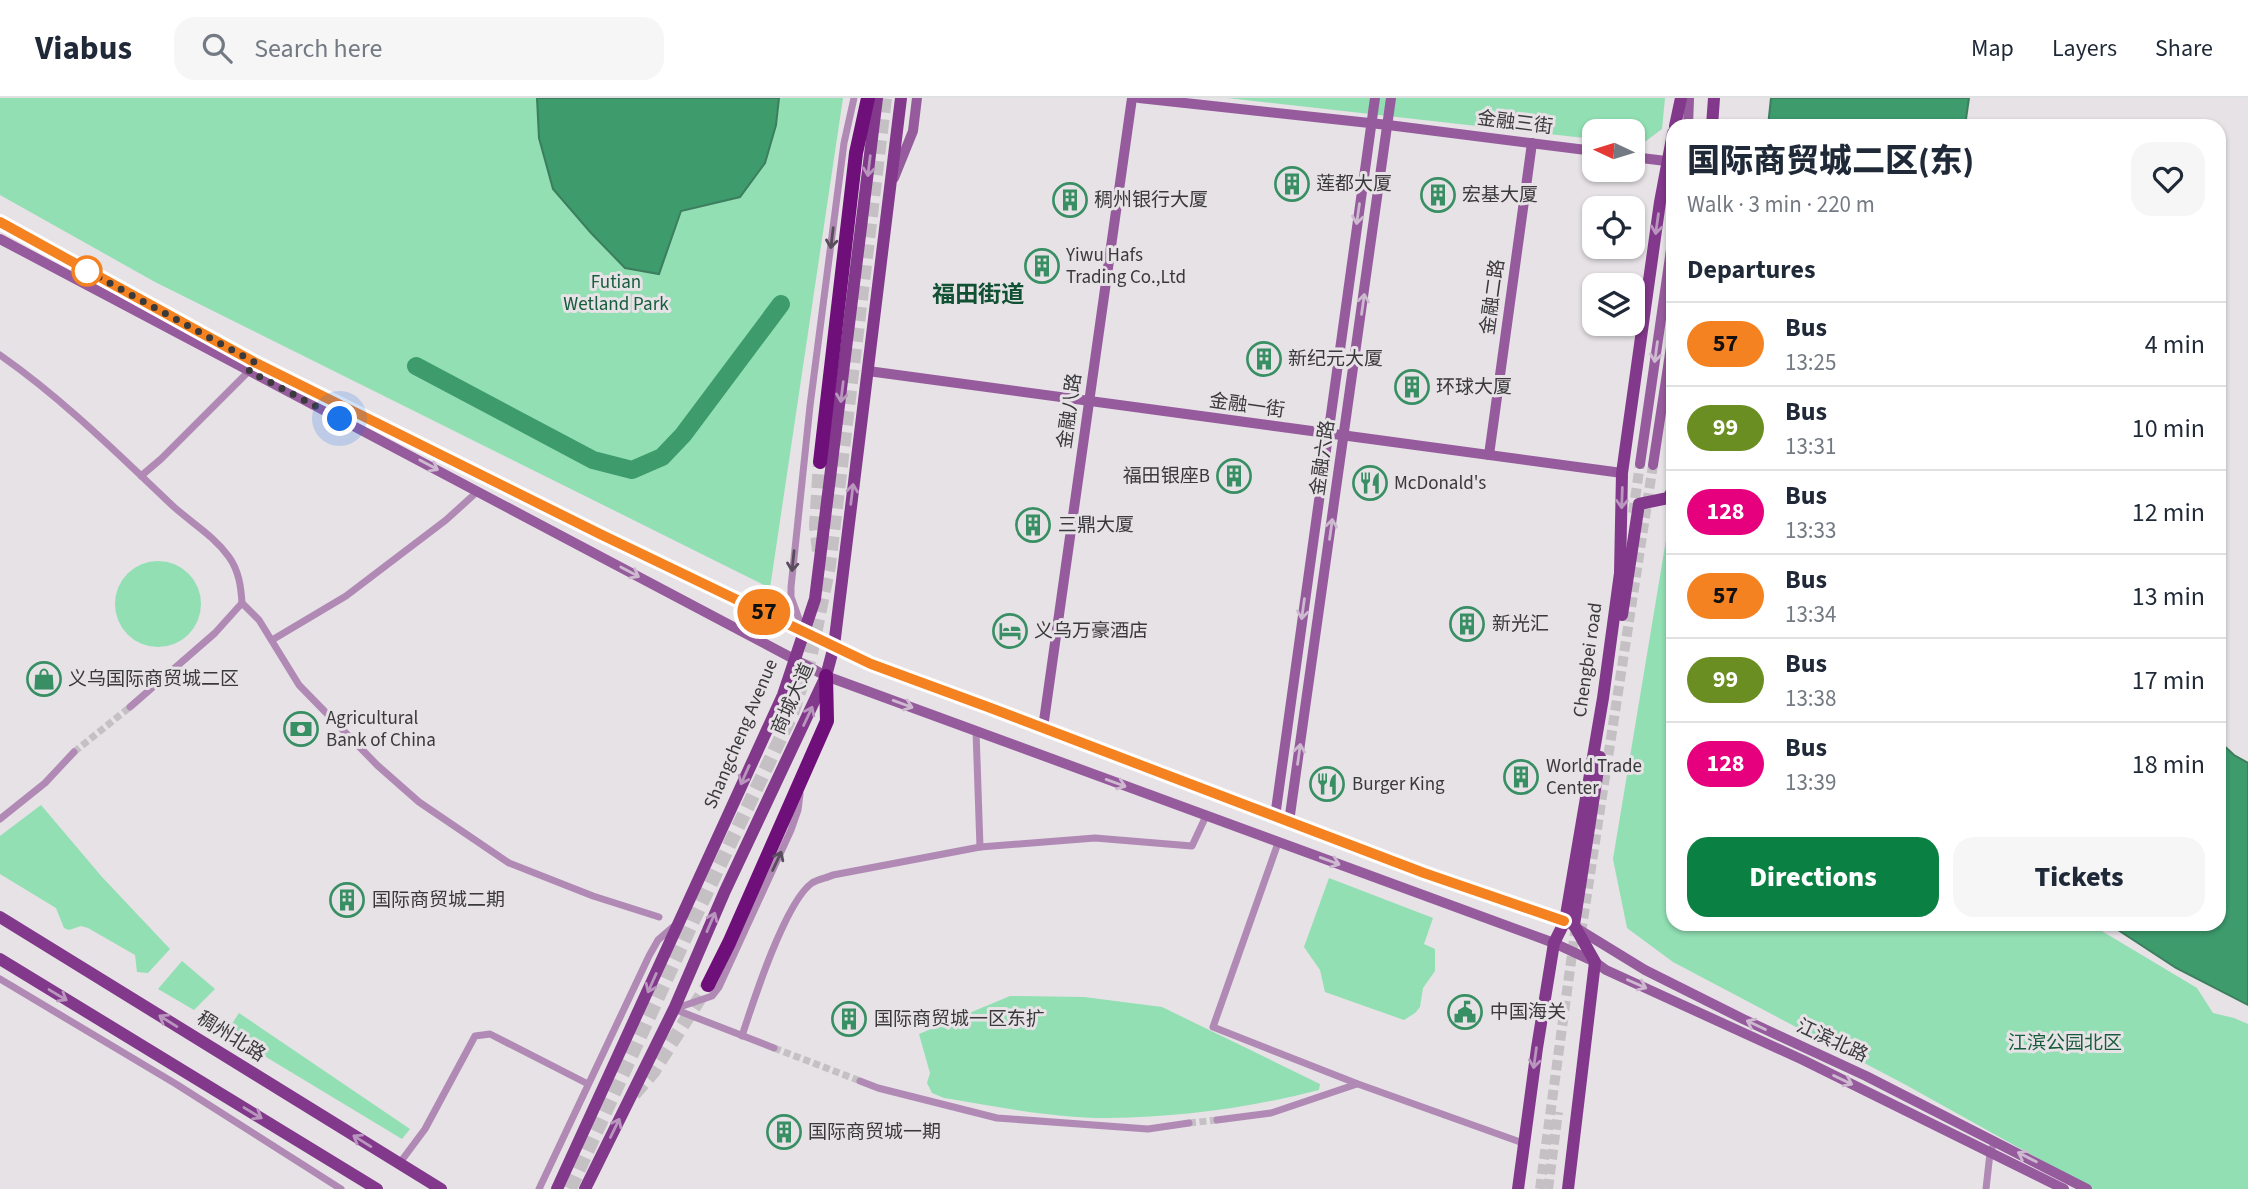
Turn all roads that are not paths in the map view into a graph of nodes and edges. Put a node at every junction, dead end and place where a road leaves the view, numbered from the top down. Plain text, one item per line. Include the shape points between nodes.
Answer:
1 (854, 98) edge
2 (868, 98) edge
3 (877, 98) edge
4 (901, 98) edge
5 (917, 98) edge
6 (1132, 98) edge
7 (1139, 98) edge
8 (1375, 98) edge
9 (1391, 98) edge
10 (1681, 98) edge
11 (1689, 98) edge
12 (1714, 98) edge
13 (1676, 119) edge
14 (1688, 119) edge
15 (1711, 119) edge
16 (1371, 123) junction
17 (1388, 124) junction
18 (1532, 143) junction
19 (1582, 149) edge
20 (1645, 158) edge
21 (1666, 161) joint
22 (890, 187) junction
23 (0, 222) edge
24 (0, 239) edge
25 (1666, 284) edge
26 (0, 355) edge
27 (253, 367) junction
28 (867, 371) junction
29 (1666, 380) edge
30 (1089, 402) junction
31 (1327, 434) junction
32 (1344, 437) junction
33 (1489, 455) junction
34 (820, 462) tunnel mouth
35 (1640, 464) tunnel mouth
36 (1653, 466) tunnel mouth
37 (1622, 473) junction
38 (141, 476) junction
39 (478, 491) junction
40 (1666, 498) edge
41 (242, 603) junction
42 (803, 631) junction
43 (272, 640) junction
44 (834, 646) junction
45 (794, 660) junction
46 (826, 676) junction
47 (130, 707) tunnel mouth
48 (1043, 728) junction
49 (976, 731) junction
50 (74, 752) tunnel mouth
51 (802, 775) junction
52 (1206, 816) junction
53 (1275, 817) junction
54 (0, 819) edge
55 (1289, 822) junction
56 (1278, 843) junction
57 (980, 847) junction
58 (0, 917) edge
59 (659, 917) dead end
60 (679, 922) junction
61 (1569, 923) junction
62 (1554, 943) junction
63 (0, 960) edge
64 (1595, 962) junction
65 (0, 979) edge
66 (708, 985) tunnel mouth
67 (674, 1009) junction
68 (742, 1036) junction
69 (774, 1048) tunnel mouth
70 (860, 1081) tunnel mouth
71 (589, 1084) junction
72 (1358, 1084) junction
73 (1217, 1120) tunnel mouth
74 (1189, 1123) tunnel mouth
75 (1995, 1141) junction
76 (1524, 1143) junction
77 (1990, 1153) junction
78 (399, 1164) junction
79 (341, 1189) edge
80 (377, 1189) edge
81 (441, 1189) edge
82 (539, 1189) edge
83 (557, 1189) edge
84 (585, 1189) edge
85 (1518, 1189) edge
86 (1568, 1189) edge
87 (1986, 1189) edge
88 (2064, 1189) edge
89 (2087, 1189) edge

1 -> 42 street via 811,392 791,587
2 - 34 highway via 856,153
3 -> 42 main road, Shangcheng Avenue via 816,599
4 - 22 main road, 商城大道
5 - 22 main road via 913,131
6 - 30 main road, 金融八路
7 - 16 main road, 金融三街
8 - 16 main road, 金融六路
9 - 17 main road, 金融六路
10 - 13 main road
11 - 14 main road
12 - 15 main road
16 - 17 main road, 金融三街
16 -> 31 main road, 金融六路
17 - 18 main road, 金融三街
32 -> 17 main road, 金融六路
18 - 19 main road, 金融三街
18 - 33 main road, 金融二路
20 - 21 main road
21 -> 37 main road, Chengbei road
22 - 28 main road, 商城大道
23 - 27 main road
24 - 27 main road
25 -> 35 main road
26 - 38 street
27 - 38 street
27 -> 39 main road, 江滨北路
27 - 42 main road, 江滨北路
28 - 30 main road, 金融一街
44 -> 28 main road, 商城大道
29 - 36 main road
30 - 31 main road, 金融一街
30 - 48 main road, 金融八路
31 - 32 main road, 金融一街
31 -> 53 main road, 金融六路
32 - 33 main road, 金融一街
55 -> 32 main road, 金融六路
33 - 37 main road, 金融一街
37 -> 61 main road, Chengbei road via 1618,587
38 - 41 street via 217,542 241,584
39 - 43 street via 346,596
39 -> 45 main road, 江滨北路
40 - 61 main road, Chengbei road via 1639,505
41 - 43 street
41 - 47 street via 215,633
42 - 44 main road, 江滨北路
42 - 45 main road, Shangcheng Avenue
43 - 59 street via 299,685 419,802 509,863
44 - 46 main road, 商城大道
44 - 48 main road, 江滨北路
45 - 46 main road, 江滨北路
45 -> 60 main road, Shangcheng Avenue via 783,695
46 -> 49 main road, 江滨北路
46 - 51 highway via 827,721
67 -> 46 main road, 商城大道
48 - 53 main road, 江滨北路
49 -> 52 main road, 江滨北路
49 - 57 street
50 - 54 street via 45,783
51 - 66 highway
67 -> 51 street via 712,996 719,987 791,830
52 - 56 main road, 江滨北路
52 - 57 street via 1192,846 1095,838
53 - 55 main road, 江滨北路
55 - 61 main road, 江滨北路
56 -> 62 main road, 江滨北路
56 - 72 street via 1213,1027
57 - 68 street via 813,883 786,921
78 -> 58 main road, 稠州北路
60 - 71 street via 658,940 649,956
60 -> 83 main road, Shangcheng Avenue
61 - 62 main road, Chengbei road
61 - 64 main road
75 -> 61 main road, 江滨北路 via 1645,970
62 - 64 main road, 江滨北路
62 -> 76 main road, Chengbei road
63 -> 80 main road
64 -> 77 main road, 江滨北路
64 - 86 main road
65 - 79 street
67 - 68 street
84 -> 67 main road, 商城大道
68 - 69 street
70 - 74 street via 997,1118 1148,1129
71 - 78 street via 490,1034 475,1036 425,1129
71 - 82 street
72 - 73 street via 1271,1113
72 - 76 street
75 - 77 street
89 -> 75 main road, 江滨北路
76 - 85 main road, Chengbei road
77 - 87 street
77 - 88 main road, 江滨北路
78 - 81 main road, 稠州北路

